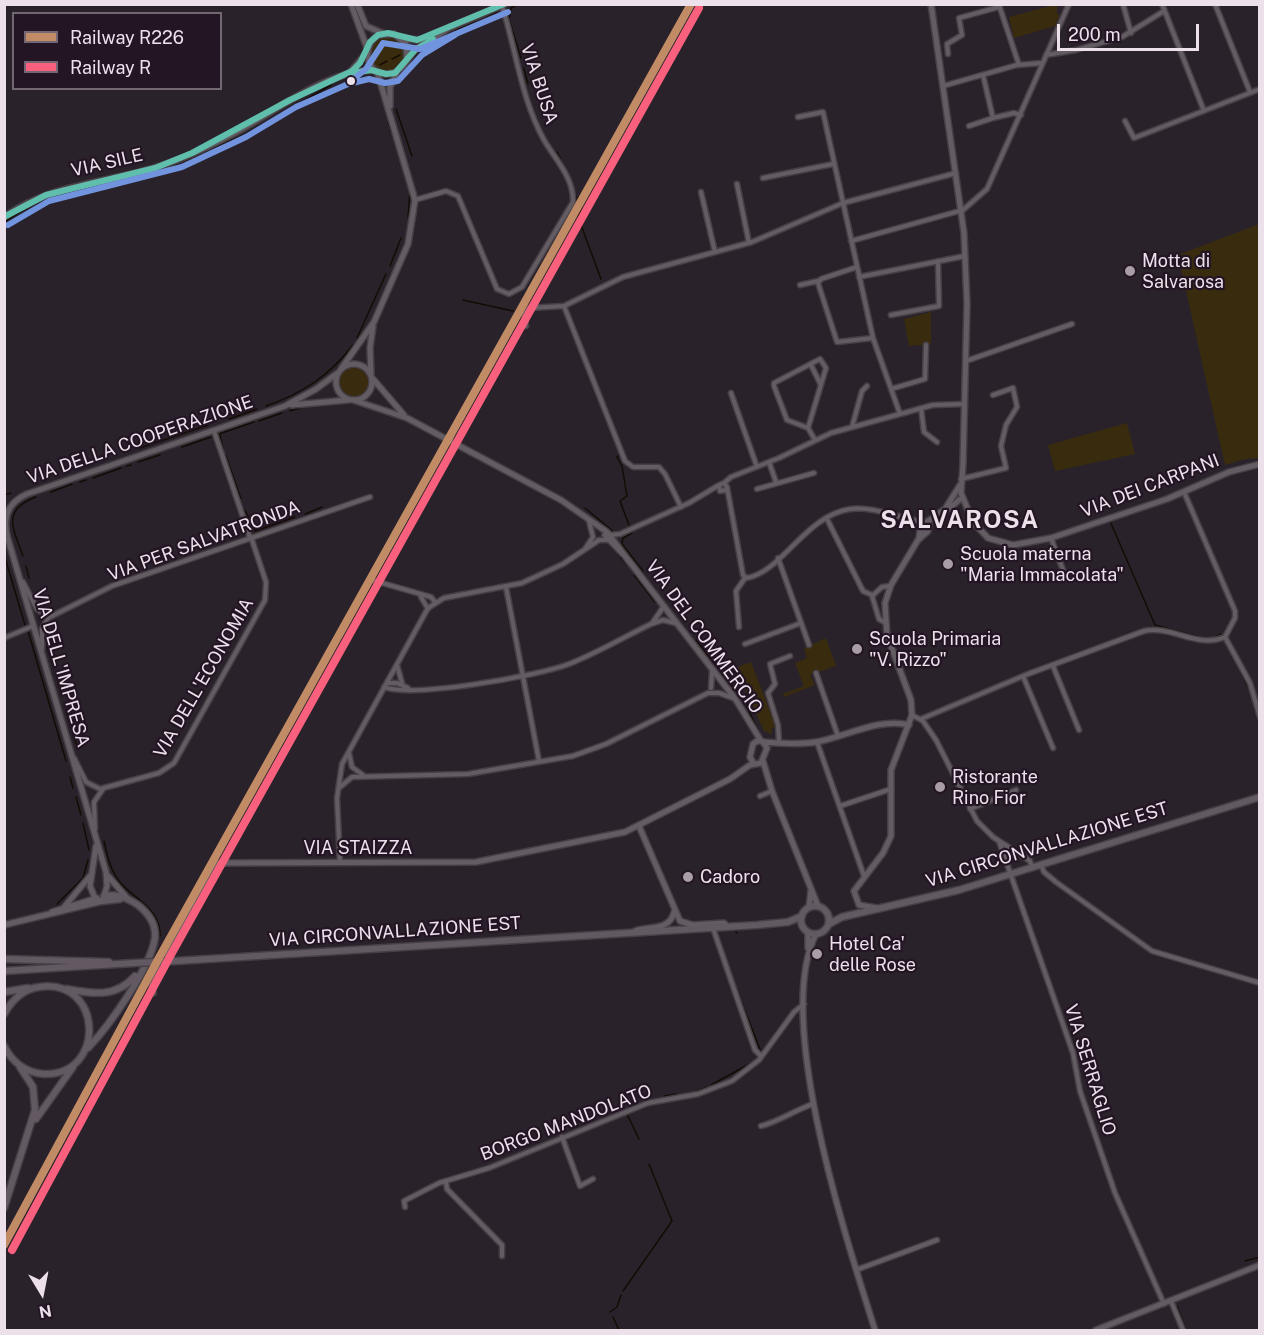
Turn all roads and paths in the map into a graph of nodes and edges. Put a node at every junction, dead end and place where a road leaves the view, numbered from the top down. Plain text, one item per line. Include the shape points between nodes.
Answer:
1 (351, 4) edge
2 (357, 4) edge
3 (931, 4) edge
4 (1069, 4) edge
5 (1123, 4) edge
6 (1162, 4) edge
7 (1215, 4) edge
8 (503, 5) edge
9 (999, 6) edge
10 (1165, 14) junction
11 (450, 27) junction
12 (384, 33) junction
13 (1131, 33) junction
14 (402, 39) junction
15 (367, 52) junction
16 (948, 54) dead end
17 (1046, 55) junction
18 (406, 61) junction
19 (1042, 63) junction
20 (1019, 65) junction
21 (375, 70) junction
22 (398, 71) junction
23 (345, 75) junction
24 (983, 75) junction
25 (944, 87) junction
26 (1260, 89) edge
27 (1250, 92) junction
28 (390, 111) junction
29 (1204, 111) junction
30 (1021, 114) junction
31 (798, 117) dead end
32 (993, 118) junction
33 (1125, 121) dead end
34 (969, 126) dead end
35 (833, 164) junction
36 (957, 172) junction
37 (763, 178) dead end
38 (737, 184) dead end
39 (701, 192) dead end
40 (416, 200) junction
41 (843, 203) junction
42 (963, 210) junction
43 (4, 217) edge
44 (851, 241) junction
45 (750, 243) junction
46 (715, 252) junction
47 (966, 256) junction
48 (938, 261) junction
49 (857, 267) junction
50 (860, 277) junction
51 (818, 281) junction
52 (800, 285) dead end
53 (564, 306) junction
54 (891, 315) dead end
55 (374, 322) junction
56 (1072, 324) dead end
57 (526, 326) dead end
58 (873, 338) junction
59 (926, 345) dead end
60 (966, 361) junction
61 (810, 365) junction
62 (340, 371) junction
63 (372, 377) junction
64 (821, 384) junction
65 (867, 386) dead end
66 (891, 389) junction
67 (731, 393) dead end
68 (993, 395) dead end
69 (352, 400) junction
70 (965, 404) junction
71 (281, 407) junction
72 (921, 408) junction
73 (900, 414) junction
74 (407, 418) junction
75 (853, 427) junction
76 (808, 428) junction
77 (214, 430) junction
78 (815, 440) junction
79 (937, 442) dead end
80 (769, 462) junction
81 (1260, 464) edge
82 (755, 468) junction
83 (814, 473) dead end
84 (961, 481) junction
85 (776, 482) junction
86 (721, 484) junction
87 (757, 489) dead end
88 (722, 491) junction
89 (1184, 492) junction
90 (704, 494) junction
91 (370, 497) dead end
92 (958, 497) junction
93 (12, 505) joint
94 (681, 507) junction
95 (589, 519) junction
96 (827, 519) junction
97 (909, 519) junction
98 (925, 527) junction
99 (624, 532) junction
100 (250, 538) junction
101 (610, 538) junction
102 (1051, 538) junction
103 (618, 543) junction
104 (583, 552) junction
105 (778, 558) junction
106 (631, 564) junction
107 (18, 575) junction
108 (745, 578) junction
109 (1066, 578) dead end
110 (375, 581) dead end
111 (890, 586) junction
112 (506, 587) junction
113 (418, 595) junction
114 (872, 595) junction
115 (435, 602) junction
116 (666, 608) junction
117 (428, 609) junction
118 (48, 618) junction
119 (659, 621) junction
120 (884, 622) junction
121 (801, 623) junction
122 (33, 624) junction
123 (650, 624) junction
124 (679, 625) junction
125 (739, 627) dead end
126 (1226, 637) junction
127 (4, 638) edge
128 (746, 644) dead end
129 (809, 645) dead end
130 (42, 656) junction
131 (790, 656) dead end
132 (398, 661) junction
133 (710, 666) junction
134 (1053, 666) junction
135 (816, 673) dead end
136 (523, 675) junction
137 (1023, 676) junction
138 (385, 685) junction
139 (725, 685) junction
140 (404, 686) junction
141 (412, 688) junction
142 (711, 688) junction
143 (716, 692) junction
144 (706, 694) junction
145 (736, 700) junction
146 (912, 715) junction
147 (1260, 717) edge
148 (921, 718) junction
149 (909, 725) junction
150 (752, 728) junction
151 (1079, 730) dead end
152 (838, 736) junction
153 (763, 741) junction
154 (779, 742) junction
155 (817, 742) junction
156 (753, 744) junction
157 (1053, 748) dead end
158 (349, 749) junction
159 (70, 752) junction
160 (766, 753) junction
161 (750, 757) junction
162 (539, 761) junction
163 (763, 761) junction
164 (755, 764) junction
165 (746, 768) junction
166 (354, 770) junction
167 (340, 771) junction
168 (766, 774) junction
169 (367, 776) junction
170 (352, 777) junction
171 (104, 789) junction
172 (891, 789) junction
173 (1016, 790) dead end
174 (772, 791) junction
175 (337, 792) junction
176 (760, 796) dead end
177 (1260, 797) edge
178 (840, 806) junction
179 (970, 809) junction
180 (639, 826) junction
181 (96, 841) junction
182 (999, 841) junction
183 (340, 863) junction
184 (1041, 864) junction
185 (1032, 867) junction
186 (92, 872) junction
187 (106, 872) junction
188 (1011, 874) junction
189 (864, 876) junction
190 (811, 888) junction
191 (100, 899) junction
192 (129, 900) junction
193 (818, 906) junction
194 (809, 907) junction
195 (882, 908) junction
196 (60, 910) junction
197 (674, 911) junction
198 (45, 915) junction
199 (828, 915) junction
200 (802, 916) junction
201 (842, 917) junction
202 (788, 922) junction
203 (829, 924) junction
204 (4, 926) edge
205 (728, 927) junction
206 (713, 928) junction
207 (806, 930) junction
208 (631, 933) junction
209 (816, 934) junction
210 (808, 949) junction
211 (4, 959) edge
212 (131, 964) junction
213 (143, 966) junction
214 (4, 971) edge
215 (1260, 983) edge
216 (35, 988) junction
217 (60, 988) junction
218 (4, 992) edge
219 (153, 993) dead end
220 (804, 1004) junction
221 (4, 1014) edge
222 (4, 1046) edge
223 (84, 1052) junction
224 (761, 1056) junction
225 (79, 1059) junction
226 (18, 1064) junction
227 (813, 1104) junction
228 (761, 1126) dead end
229 (31, 1128) junction
230 (562, 1137) junction
231 (593, 1179) dead end
232 (446, 1182) junction
233 (5, 1206) edge
234 (405, 1207) dead end
235 (937, 1240) dead end
236 (502, 1256) dead end
237 (1260, 1265) edge
238 (856, 1270) junction
239 (1171, 1300) junction
240 (1164, 1304) junction
241 (875, 1330) edge
242 (1096, 1330) edge
243 (1183, 1330) edge

1 - 15 street
2 - 12 street via 367,27
3 - 25 street
4 - 17 street
5 - 13 street
6 - 10 street
7 - 27 street
8 - 11 street
8 - 40 street, VIA BUSA via 534,117 562,166 573,198 518,292 506,294 497,289 458,195 446,191
9 - 16 street via 959,18 962,35 947,44
9 - 20 street
10 - 13 street
10 - 29 street
11 - 14 street via 421,40
11 - 18 street via 418,47
12 - 14 street
12 - 15 street via 373,39
13 - 17 street
14 - 18 street via 408,51
15 - 21 street
15 - 23 street, VIA SILE via 359,66
17 - 19 street
18 - 22 street
19 - 20 street
19 - 30 street
20 - 24 street
21 - 22 street via 386,74
21 - 23 street, VIA SILE
21 - 28 street, VIA DELLA COOPERAZIONE
22 - 28 street, VIA DELLA COOPERAZIONE via 390,87
23 - 43 street, VIA SILE via 175,161 43,194
24 - 25 street
24 - 32 street
25 - 36 street
26 - 27 street
27 - 29 street
28 - 40 street, VIA DELLA COOPERAZIONE
29 - 33 street via 1134,138
30 - 32 street
30 - 42 street via 992,183
31 - 35 street via 823,112
32 - 34 street
35 - 37 street
35 - 41 street
36 - 41 street
36 - 42 street
38 - 45 street
39 - 46 street
40 - 55 street, VIA DELLA COOPERAZIONE via 408,244
41 - 44 street
41 - 45 street
42 - 44 street
42 - 47 street
44 - 49 street
45 - 46 street
46 - 53 street via 623,277
47 - 48 street
47 - 60 street
48 - 50 street
48 - 54 street via 939,306
49 - 50 street
49 - 51 street
50 - 58 street
51 - 52 street
51 - 58 street via 836,341
53 - 57 street via 529,308 524,314
53 - 94 street via 625,461 633,467 659,467
55 - 62 street, VIA DELLA COOPERAZIONE
55 - 63 street, VIA DELLA COOPERAZIONE
56 - 60 street
58 - 66 street
59 - 66 street via 925,379
60 - 70 street
61 - 64 street
61 - 64 street via 820,359 826,364
61 - 76 street via 774,383 787,420
62 - 63 street via 357,364 367,368
62 - 69 street via 337,388
62 - 71 street, VIA DELLA COOPERAZIONE
63 - 69 street via 367,394
63 - 74 street, VIA DEL COMMERCIO
64 - 76 street
65 - 75 street
66 - 73 street
67 - 82 street
68 - 84 street via 1012,388 1017,407 1006,425 1001,446 1006,468
69 - 71 street, VIA DELLA COOPERAZIONE via 319,400
69 - 74 street, VIA DEL COMMERCIO
70 - 72 street
70 - 84 street
71 - 77 street, VIA DELLA COOPERAZIONE
72 - 73 street
72 - 79 street via 924,432
73 - 75 street
74 - 95 street, VIA DEL COMMERCIO via 553,495
75 - 78 street
76 - 78 street
77 - 93 street, VIA DELLA COOPERAZIONE via 27,494
77 - 100 street, VIA DELL'ECONOMIA
78 - 80 street
80 - 82 street
80 - 85 street
81 - 89 street, VIA DEI CARPANI via 1229,472
82 - 86 street
83 - 85 street
84 - 92 street
85 - 87 street
86 - 88 street
86 - 88 street
86 - 90 street
88 - 90 street
88 - 108 street via 736,528
89 - 102 street, VIA DEI CARPANI
89 - 126 street via 1235,611
90 - 94 street
91 - 100 street, VIA PER SALVATRONDA
92 - 98 street
92 - 102 street, VIA DEI CARPANI via 979,530 998,543 1016,545
93 - 107 street, VIA DELL'IMPRESA via 5,528
94 - 99 street
95 - 101 street, VIA DEL COMMERCIO
95 - 104 street via 593,535
96 - 97 street via 845,510 858,509
96 - 105 street via 806,531
96 - 114 street via 863,591
97 - 98 street
97 - 98 street
98 - 111 street
99 - 101 street
99 - 103 street
100 - 118 street, VIA PER SALVATRONDA via 127,580
100 - 171 street, VIA DELL'ECONOMIA via 266,582 265,600 178,758 163,772
101 - 103 street, VIA DEL COMMERCIO
101 - 104 street
101 - 106 street, VIA DEL COMMERCIO
102 - 109 street
103 - 106 street, VIA DEL COMMERCIO
104 - 112 street
105 - 108 street
105 - 121 street
106 - 116 street, VIA DEL COMMERCIO
107 - 118 street via 36,609
107 - 122 street, VIA DELL'IMPRESA
108 - 125 street via 736,591
110 - 113 street
111 - 114 street via 885,585
111 - 120 street
112 - 115 street
112 - 136 street
113 - 115 street via 431,597
113 - 117 street
114 - 120 street
115 - 117 street
116 - 119 street
116 - 123 street
116 - 124 street, VIA DEL COMMERCIO
117 - 132 street
118 - 122 street, VIA PER SALVATRONDA
118 - 122 street, VIA PER SALVATRONDA via 39,618
118 - 130 street via 42,629
119 - 123 street
119 - 124 street
120 - 146 street via 911,700
121 - 128 street
121 - 129 street
122 - 127 street
122 - 130 street, VIA DELL'IMPRESA
123 - 136 street via 571,664
124 - 133 street, VIA DEL COMMERCIO
126 - 134 street via 1208,642 1150,630
126 - 147 street via 1250,683
130 - 159 street, VIA DELL'IMPRESA
131 - 154 street via 770,664 776,684 768,693
132 - 138 street
132 - 140 street via 398,675
133 - 139 street, VIA DEL COMMERCIO
133 - 142 street
134 - 137 street
134 - 151 street
135 - 152 street
136 - 141 street via 463,686
136 - 162 street
137 - 148 street
137 - 157 street
138 - 140 street via 393,682
138 - 141 street via 396,690
138 - 158 street
139 - 142 street
139 - 143 street
139 - 145 street, VIA DEL COMMERCIO
140 - 141 street
142 - 144 street
143 - 144 street
143 - 145 street
144 - 162 street via 595,749
145 - 150 street, VIA DEL COMMERCIO
146 - 148 street
146 - 149 street
148 - 179 street
149 - 152 street via 893,724
149 - 172 street via 892,766
150 - 153 street, VIA DEL COMMERCIO
150 - 156 street, VIA DEL COMMERCIO
152 - 155 street
153 - 154 street
153 - 156 street
153 - 160 street
154 - 155 street
154 - 160 street
155 - 178 street
156 - 161 street, VIA DEL COMMERCIO
158 - 166 street
158 - 167 street
159 - 171 street via 87,783
159 - 181 street, VIA DELL'IMPRESA
160 - 163 street
161 - 164 street
161 - 165 street
162 - 169 street via 459,775
163 - 164 street, VIA STAIZZA
163 - 168 street
164 - 165 street, VIA STAIZZA
164 - 168 street
165 - 180 street, VIA STAIZZA
166 - 167 street
166 - 169 street
167 - 170 street
167 - 175 street
168 - 174 street
169 - 170 street
170 - 175 street
171 - 181 street via 94,804
172 - 178 street
172 - 189 street via 891,836
173 - 179 street
174 - 176 street
174 - 190 street
175 - 183 street
177 - 184 main road, VIA CIRCONVALLAZIONE EST
178 - 189 street
179 - 182 street via 980,825
180 - 183 street, VIA STAIZZA via 608,837 467,863
180 - 197 street
181 - 186 street, VIA DELL'IMPRESA
181 - 187 street, VIA DELL'IMPRESA
182 - 185 street via 1029,860
182 - 188 street, VIA SERRAGLIO
183 - 219 street, VIA STAIZZA via 219,863 160,968 152,985
184 - 185 main road, VIA CIRCONVALLAZIONE EST
184 - 215 street via 1050,877 1152,951
185 - 188 main road, VIA CIRCONVALLAZIONE EST
186 - 191 street via 90,888
186 - 196 street
187 - 191 street, VIA DELL'IMPRESA via 107,885
187 - 192 street, VIA DELL'IMPRESA
188 - 195 main road, VIA CIRCONVALLAZIONE EST
188 - 240 street, VIA SERRAGLIO via 1073,1053 1080,1091 1115,1193
189 - 195 street via 854,897 859,905
190 - 193 street
190 - 194 street
191 - 192 main road
191 - 196 street
192 - 213 main road via 145,911 154,926 154,942
193 - 194 main road
193 - 199 main road
194 - 200 main road
195 - 201 main road, VIA CIRCONVALLAZIONE EST
196 - 198 street
196 - 198 street
197 - 205 street via 685,924 721,923
197 - 208 street via 668,924
198 - 204 street
199 - 201 main road
199 - 203 main road
200 - 202 main road
200 - 207 main road
201 - 203 main road
202 - 205 main road, VIA CIRCONVALLAZIONE EST
202 - 207 main road
203 - 209 main road
205 - 206 main road, VIA CIRCONVALLAZIONE EST
206 - 208 main road, VIA CIRCONVALLAZIONE EST
206 - 224 street via 755,1050
207 - 209 main road
207 - 210 street
208 - 212 main road, VIA CIRCONVALLAZIONE EST, bridge
209 - 210 street
210 - 220 street
211 - 212 main road
212 - 214 main road, VIA CIRCONVALLAZIONE EST
213 - 217 main road via 128,984 111,992 91,994
213 - 223 main road via 124,1000
216 - 217 main road
216 - 218 main road
216 - 221 main road via 16,998
217 - 223 main road via 77,998 87,1015 90,1035
220 - 224 street, BORGO MANDOLATO
220 - 227 street
222 - 226 main road
223 - 225 main road
224 - 230 street, BORGO MANDOLATO via 747,1071 723,1084 698,1094 648,1103
225 - 226 main road via 50,1074 33,1072
225 - 229 main road via 46,1101
226 - 229 main road via 35,1095
227 - 228 street via 787,1114 781,1121
227 - 238 street
229 - 233 main road
230 - 231 street via 580,1186
230 - 232 street, BORGO MANDOLATO
232 - 234 street, BORGO MANDOLATO via 404,1201
232 - 236 street via 447,1189 502,1245
235 - 238 street
237 - 239 street
238 - 241 street
239 - 240 street
239 - 243 street
240 - 242 street

